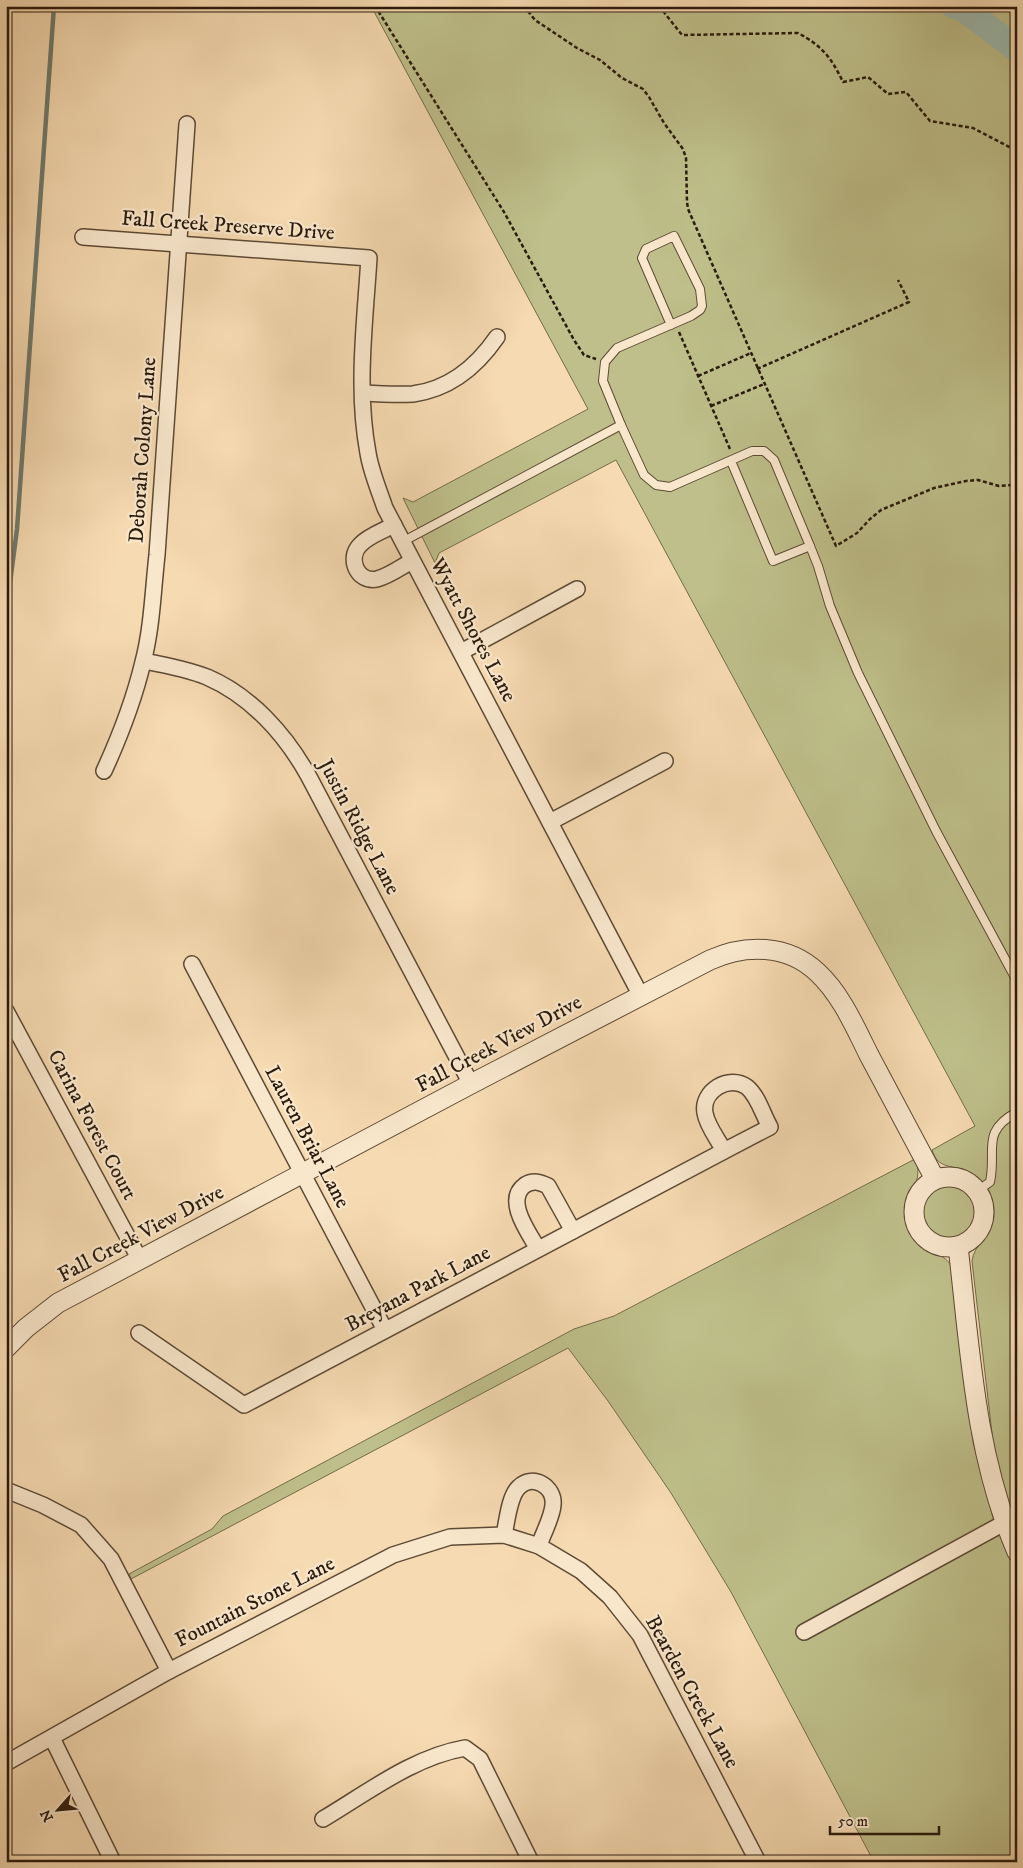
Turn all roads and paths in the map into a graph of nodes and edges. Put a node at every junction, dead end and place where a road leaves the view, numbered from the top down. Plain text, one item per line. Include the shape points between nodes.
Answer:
1 (375, 6) edge
2 (524, 6) edge
3 (659, 6) edge
4 (187, 124) dead end
5 (1017, 151) edge
6 (83, 237) dead end
7 (179, 243) junction
8 (369, 258) joint
9 (898, 280) dead end
10 (673, 325) junction
11 (497, 337) dead end
12 (751, 353) junction
13 (605, 362) junction
14 (757, 369) junction
15 (698, 376) junction
16 (764, 384) junction
17 (363, 393) junction
18 (711, 406) junction
19 (621, 426) junction
20 (733, 460) junction
21 (1017, 480) edge
22 (394, 525) junction
23 (402, 542) junction
24 (810, 546) junction
25 (412, 561) junction
26 (578, 589) dead end
27 (461, 652) junction
28 (144, 661) junction
29 (665, 761) dead end
30 (104, 771) dead end
31 (550, 822) junction
32 (192, 964) dead end
33 (1017, 981) edge
34 (641, 996) junction
35 (6, 1011) edge
36 (471, 1084) junction
37 (1017, 1112) edge
38 (724, 1151) junction
39 (303, 1173) junction
40 (935, 1179) junction
41 (977, 1191) junction
42 (573, 1231) junction
43 (958, 1246) junction
44 (538, 1249) junction
45 (140, 1260) junction
46 (385, 1330) junction
47 (139, 1333) dead end
48 (6, 1348) edge
49 (6, 1490) edge
50 (1010, 1519) edge
51 (504, 1535) junction
52 (539, 1546) junction
53 (1017, 1552) edge
54 (804, 1632) dead end
55 (169, 1671) junction
56 (52, 1738) junction
57 (6, 1763) edge
58 (324, 1820) dead end
59 (114, 1862) edge
60 (531, 1862) edge
61 (758, 1862) edge

1 - 13 path via 504,212 574,340 584,355
2 - 12 path via 539,23 643,90 679,142 686,158 688,209
3 - 5 path via 682,35 798,33 828,54 843,82 868,77 888,94 906,92 930,121 973,128
4 - 7 street, Deborah Colony Lane
6 - 7 street, Fall Creek Preserve Drive
7 - 8 street, Fall Creek Preserve Drive
7 - 28 street, Deborah Colony Lane via 157,555
8 - 17 street, Wyatt Shores Lane
9 - 14 path via 909,302
10 - 10 lane via 696,314 702,301 700,289 674,236 646,249 642,258
10 - 13 lane via 617,348
10 - 15 path
11 - 17 street via 476,364 437,387 413,394
12 - 14 path
12 - 15 path
13 - 19 lane via 603,381
14 - 16 path
15 - 18 path
16 - 18 path
16 - 21 path via 836,546 857,533 881,510 934,488 966,480 999,486 1011,485
17 - 22 street, Wyatt Shores Lane via 368,454 385,508
18 - 20 path
19 - 20 lane via 644,474 656,485 670,487
19 - 23 lane
20 - 24 lane via 752,451 764,451 774,460
20 - 24 lane via 773,561
22 - 23 street, Wyatt Shores Lane
22 - 25 street via 358,546 354,558 357,572 374,580
23 - 25 street, Wyatt Shores Lane
24 - 33 lane via 830,606 866,690 936,831
25 - 27 street, Wyatt Shores Lane
26 - 27 street
27 - 31 street, Wyatt Shores Lane
28 - 30 street, Deborah Colony Lane via 129,710
28 - 36 street, Justin Ridge Lane via 186,670 225,687 245,700 284,738 308,775
29 - 31 street
31 - 34 street, Wyatt Shores Lane
32 - 39 street, Lauren Briar Lane
34 - 36 street, Fall Creek View Drive
34 - 40 street, Fall Creek View Drive via 710,960 738,950 768,950 803,962 821,976 847,1012
35 - 45 street, Carina Forest Court
36 - 39 street, Fall Creek View Drive
37 - 41 lane via 996,1128 991,1142 993,1172 990,1182
38 - 38 street, Breyana Park Lane via 706,1118 705,1105 715,1088 735,1082 753,1094 770,1127
38 - 42 street, Breyana Park Lane
39 - 45 street, Fall Creek View Drive
39 - 46 street, Lauren Briar Lane
40 - 41 street via 958,1178
40 - 43 street via 918,1195 914,1218 925,1238 946,1247
41 - 43 street via 984,1212 982,1224 972,1238
42 - 44 street, Breyana Park Lane
42 - 44 street via 548,1186 542,1182 526,1185 517,1194 516,1205
43 - 50 street via 976,1410 989,1472
44 - 46 street, Breyana Park Lane
45 - 48 street, Fall Creek View Drive via 58,1303
46 - 47 street, Breyana Park Lane via 244,1405
49 - 55 street via 81,1525 111,1559
50 - 53 street
50 - 54 street
51 - 52 street, Fountain Stone Lane
51 - 52 street via 513,1495 519,1486 532,1481 545,1484 552,1495 553,1506
51 - 55 street, Fountain Stone Lane via 450,1537 393,1555
52 - 61 street, Bearden Creek Lane via 581,1571 610,1597 640,1635
55 - 56 street, Fountain Stone Lane
56 - 57 street, Fountain Stone Lane
56 - 59 street
58 - 60 street via 403,1771 446,1751 465,1748 480,1758

